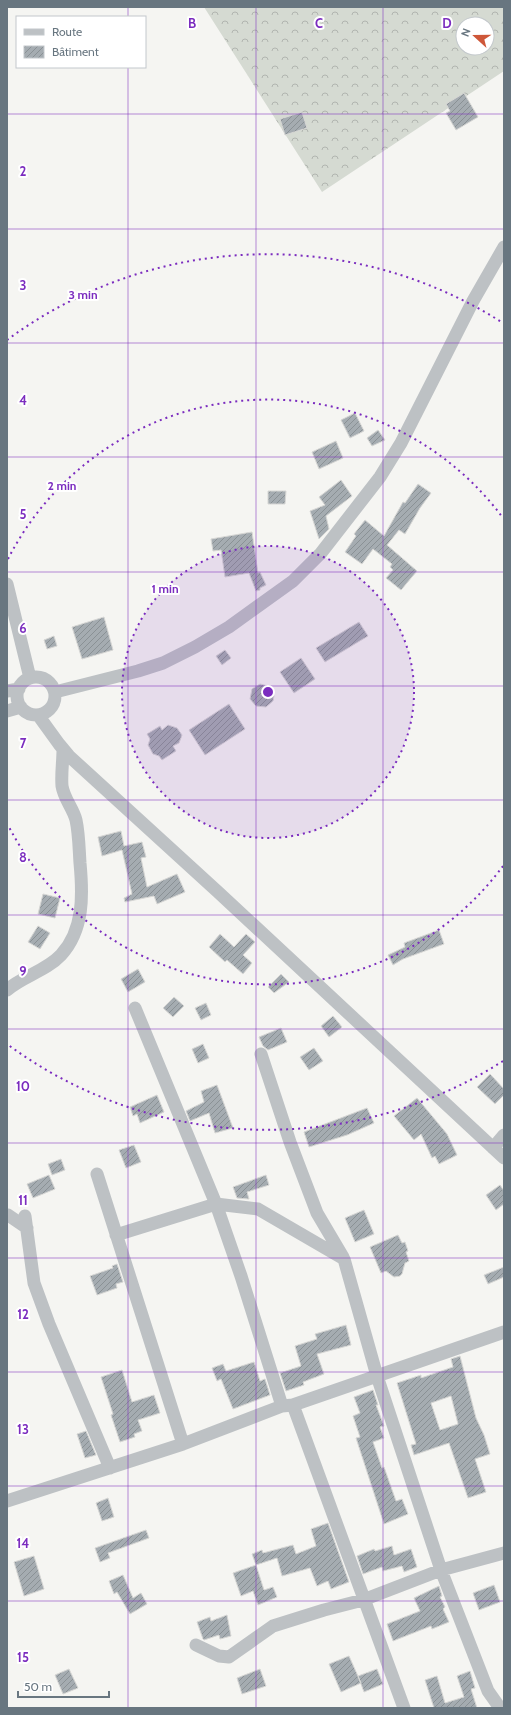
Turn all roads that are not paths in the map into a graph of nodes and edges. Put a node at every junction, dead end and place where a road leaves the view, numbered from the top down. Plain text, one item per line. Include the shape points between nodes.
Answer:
1 (504, 247) edge
2 (7, 584) edge
3 (30, 678) junction
4 (13, 690) edge
5 (55, 692) junction
6 (21, 707) junction
7 (7, 711) edge
8 (38, 715) junction
9 (63, 750) junction
10 (7, 990) edge
11 (135, 1008) dead end
12 (261, 1054) dead end
13 (504, 1135) edge
14 (493, 1148) junction
15 (504, 1158) edge
16 (96, 1174) dead end
17 (216, 1204) junction
18 (8, 1215) dead end
19 (116, 1235) junction
20 (344, 1259) junction
21 (504, 1332) edge
22 (376, 1376) junction
23 (288, 1406) junction
24 (183, 1444) junction
25 (110, 1468) junction
26 (7, 1501) edge
27 (504, 1553) edge
28 (441, 1570) junction
29 (363, 1600) junction
30 (196, 1645) dead end
31 (404, 1708) edge
32 (500, 1708) edge

1 - 5 street via 384,472 321,552 293,581 229,627 163,663
2 - 3 street
3 - 4 street
3 - 5 street via 46,680
4 - 6 street
5 - 8 street via 53,705
6 - 7 street
6 - 8 street
8 - 9 street
9 - 10 street via 62,786 76,819 79,842 83,895 80,912 69,943 60,956 46,968
9 - 14 street
11 - 17 street
12 - 20 street via 317,1213
13 - 14 street
14 - 15 street
16 - 19 street
17 - 19 street
17 - 20 street via 258,1208
17 - 23 street
18 - 25 street via 26,1222 34,1283
19 - 24 street
20 - 22 street
21 - 22 street
22 - 23 street
22 - 28 street
23 - 24 street
23 - 29 street
24 - 25 street
25 - 26 street
27 - 28 street
28 - 29 street
28 - 32 street via 488,1691
29 - 30 street via 273,1626 229,1657 219,1656
29 - 31 street

